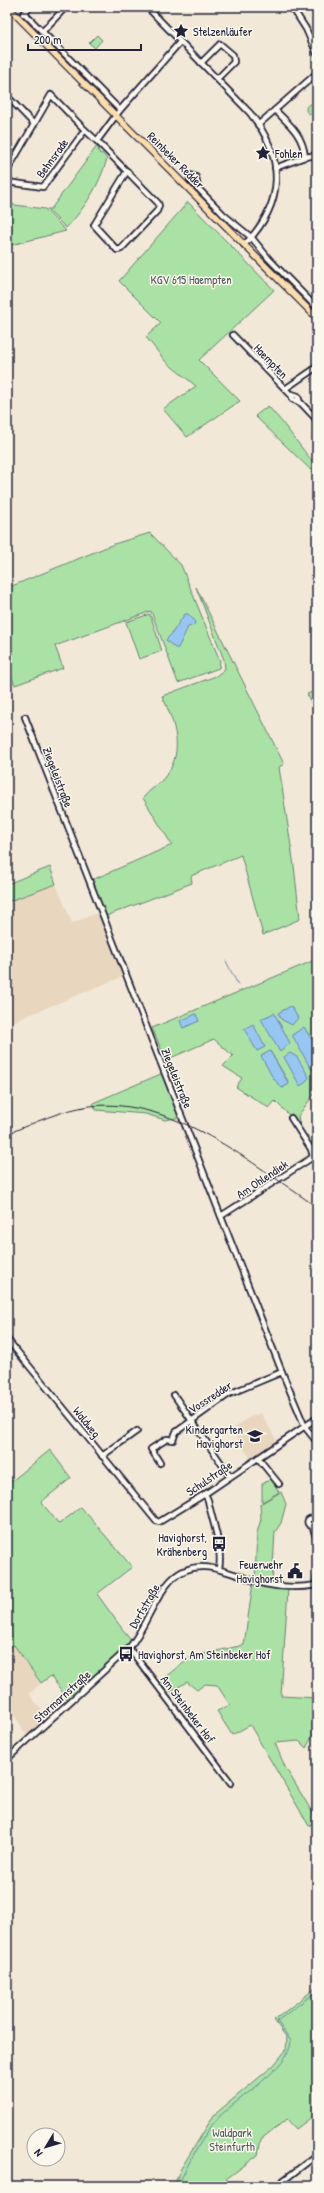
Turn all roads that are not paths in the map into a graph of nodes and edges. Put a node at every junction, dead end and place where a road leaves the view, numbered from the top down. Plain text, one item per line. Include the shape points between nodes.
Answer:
1 (30, 7) edge
2 (63, 7) edge
3 (146, 7) edge
4 (292, 7) edge
5 (8, 9) edge
6 (24, 13) junction
7 (19, 18) junction
8 (42, 32) junction
9 (180, 42) junction
10 (317, 54) edge
11 (201, 63) junction
12 (317, 73) edge
13 (217, 79) junction
14 (7, 96) edge
15 (120, 110) junction
16 (275, 110) junction
17 (116, 116) junction
18 (34, 124) junction
19 (258, 125) junction
20 (85, 130) junction
21 (96, 141) junction
22 (317, 155) edge
23 (305, 157) junction
24 (275, 168) junction
25 (7, 171) edge
26 (127, 171) junction
27 (7, 182) edge
28 (198, 188) dead end
29 (252, 238) junction
30 (244, 245) junction
31 (317, 308) edge
32 (317, 318) edge
33 (233, 335) dead end
34 (317, 367) edge
35 (285, 389) junction
36 (317, 420) edge
37 (25, 718) dead end
38 (291, 1118) dead end
39 (315, 1158) edge
40 (221, 1216) junction
41 (7, 1339) edge
42 (282, 1372) junction
43 (174, 1395) dead end
44 (317, 1418) edge
45 (192, 1420) junction
46 (305, 1427) junction
47 (137, 1431) dead end
48 (317, 1442) edge
49 (102, 1456) junction
50 (258, 1458) junction
51 (160, 1463) dead end
52 (230, 1476) junction
53 (279, 1484) dead end
54 (205, 1494) junction
55 (152, 1518) joint
56 (312, 1525) dead end
57 (317, 1540) edge
58 (219, 1569) junction
59 (317, 1577) edge
60 (317, 1585) edge
61 (129, 1648) junction
62 (7, 1759) edge
63 (231, 1783) dead end
64 (317, 2155) edge
65 (276, 2186) edge

1 - 6 street
2 - 8 street
3 - 9 street
4 - 10 street via 306,29
5 - 7 main road, Reinbeker Redder
6 - 7 street
6 - 8 street
7 - 17 main road, Reinbeker Redder
8 - 15 street
9 - 11 street
9 - 15 street
11 - 13 street
11 - 13 street via 220,44 233,55 234,62
12 - 16 street
13 - 19 street
14 - 18 street
15 - 17 street
16 - 19 street
16 - 23 street via 300,137
17 - 21 street
17 - 30 main road, Reinbeker Redder
18 - 20 street via 52,95
18 - 25 street
19 - 24 street via 267,142
20 - 21 street
20 - 27 street, Behnsrade via 43,187
21 - 26 street
22 - 23 street
23 - 24 street
24 - 29 street via 276,190 273,202 263,224
26 - 26 street via 159,207 121,249 117,250 94,225
28 - 29 street, Reinbeker Redder via 224,215
29 - 30 street
29 - 31 street, Reinbeker Redder via 268,259
30 - 32 main road, Reinbeker Redder
33 - 35 street, Haempten
34 - 35 street, Haempten
35 - 36 street via 291,395 296,394
37 - 40 street, Ziegeleistraße
38 - 39 street, Am Ohlendiek
39 - 40 street, Am Ohlendiek
40 - 42 street, Ziegeleistraße
41 - 49 street, Waldweg
42 - 45 street, Vossredder via 229,1394
42 - 46 street, Ziegeleistraße
43 - 45 street
44 - 46 street, Schulstraße
45 - 51 street, Vossredder via 176,1432 172,1440 167,1439 151,1449
45 - 52 street
46 - 48 street, Ziegeleistraße
46 - 50 street, Schulstraße
47 - 49 street
49 - 55 street, Waldweg
50 - 52 street, Schulstraße
50 - 53 street
52 - 54 street, Schulstraße
54 - 55 street, Schulstraße via 159,1522
54 - 58 street via 220,1560
56 - 57 street
58 - 60 street, Dorfstraße via 270,1585
58 - 61 street, Dorfstraße via 198,1566 173,1578
59 - 60 street, Dorfstraße
61 - 62 street, Stormarnstraße
61 - 63 street, Am Steinbeker Hof
64 - 65 street

